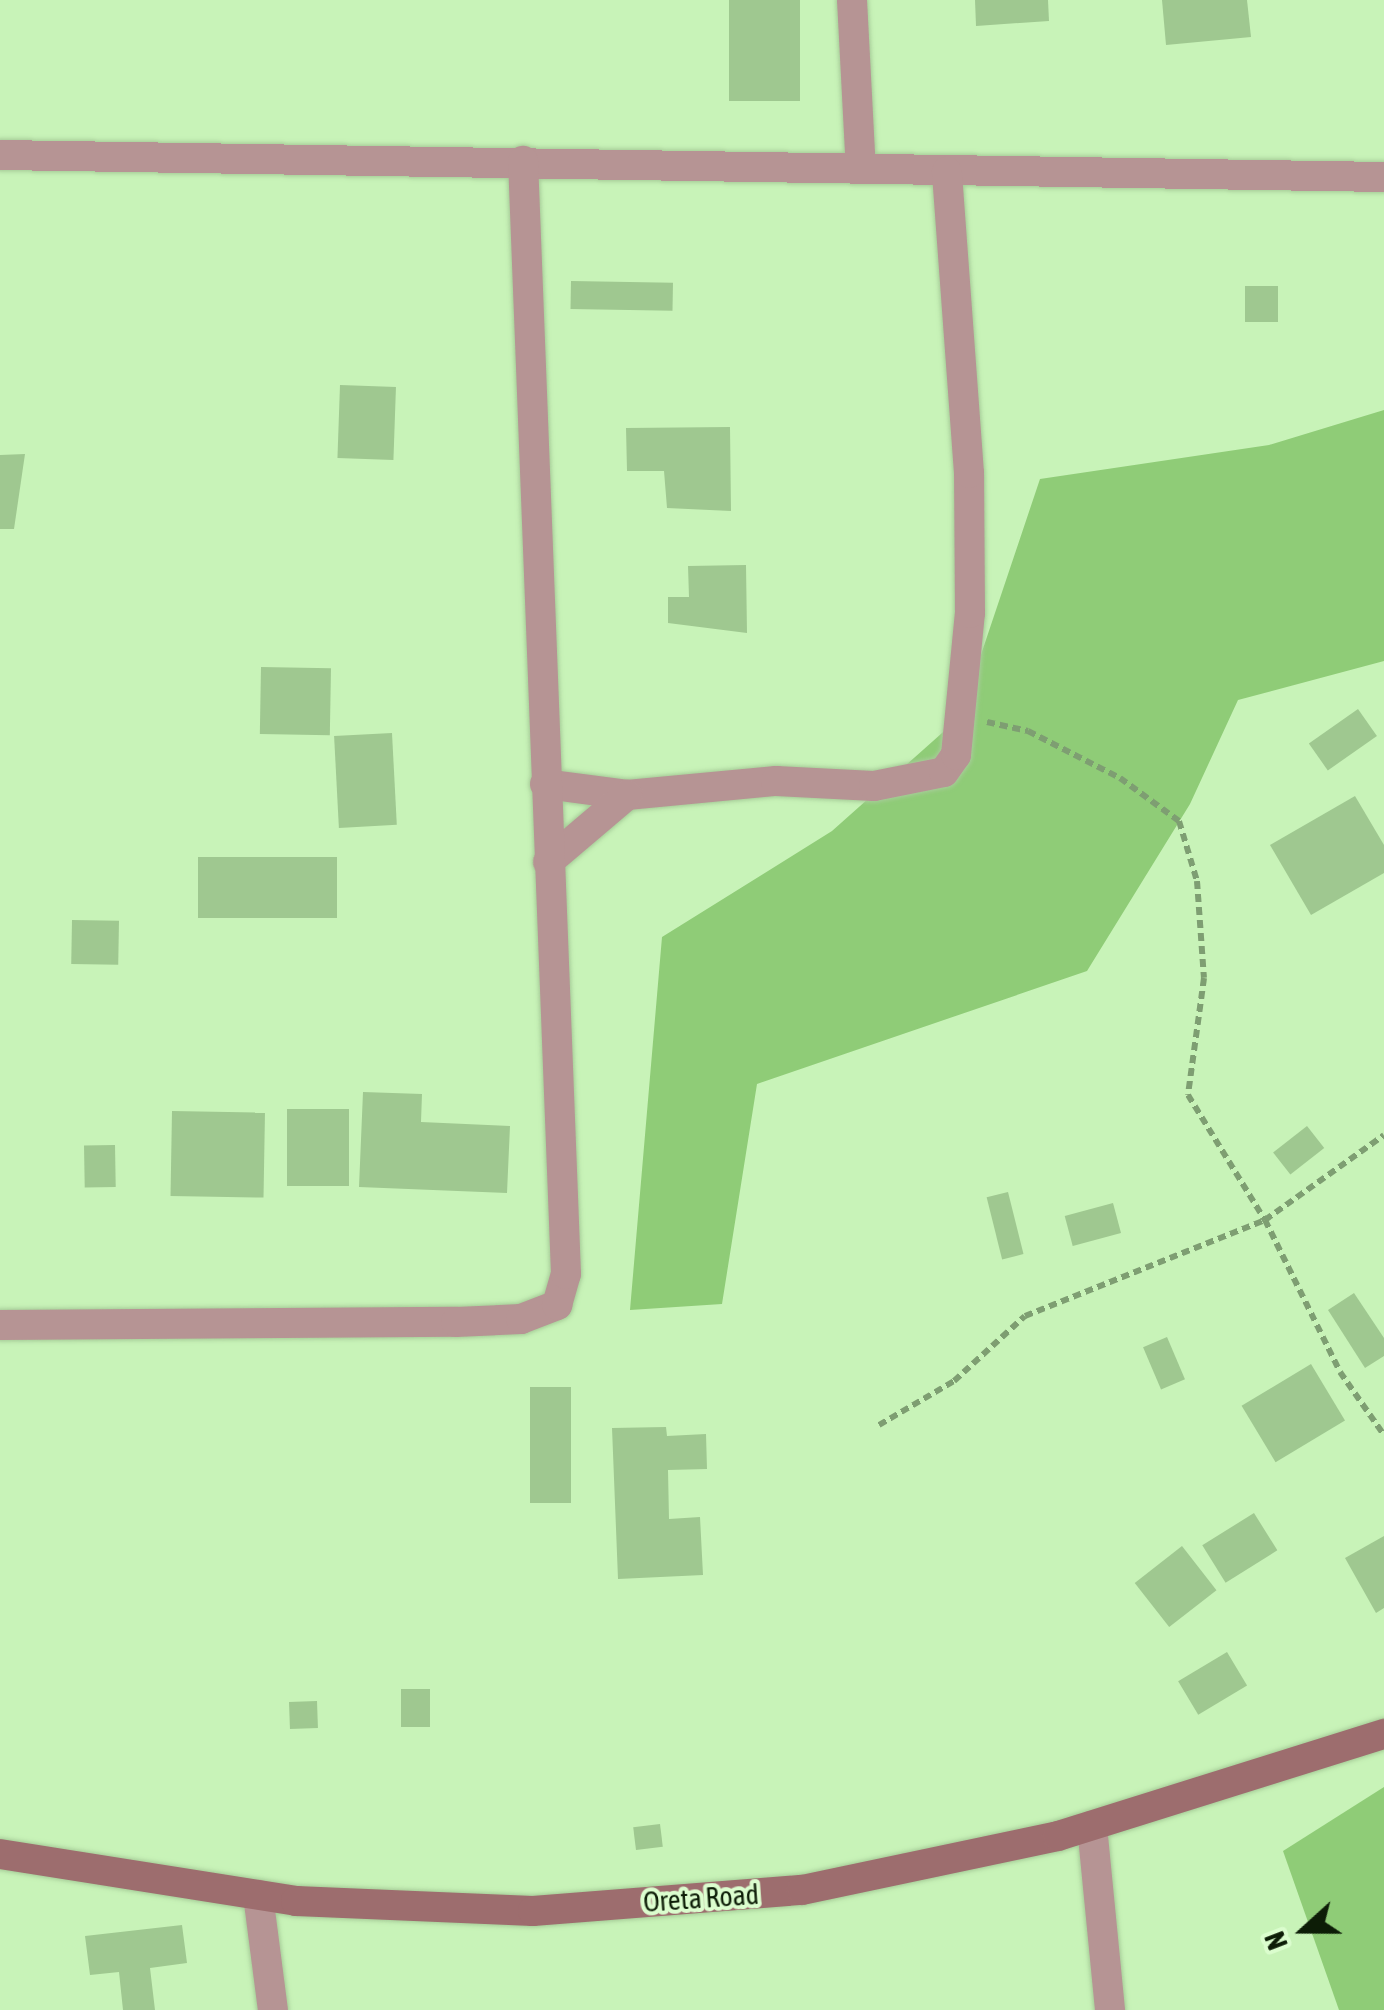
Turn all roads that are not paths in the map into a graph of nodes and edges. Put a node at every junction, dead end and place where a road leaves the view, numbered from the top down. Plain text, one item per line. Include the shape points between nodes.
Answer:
1 (852, 0) edge
2 (0, 154) edge
3 (523, 161) junction
4 (861, 169) junction
5 (947, 172) junction
6 (1384, 176) edge
7 (544, 784) junction
8 (626, 795) junction
9 (548, 862) junction
10 (0, 1325) edge
11 (1384, 1734) edge
12 (1092, 1826) junction
13 (0, 1854) edge
14 (258, 1895) junction
15 (273, 2010) edge
16 (1110, 2010) edge

1 - 4 street
2 - 3 street
3 - 4 street
3 - 7 street
4 - 5 street
5 - 6 street
5 - 8 street via 968,473 956,755 944,772 910,781
7 - 8 street
7 - 9 street
8 - 9 street
9 - 10 street via 566,1274 557,1305 521,1319 456,1322
11 - 12 street, Oreta Road
12 - 14 street, Oreta Road via 802,1890 533,1911
12 - 16 street
13 - 14 street, Oreta Road
14 - 15 street

